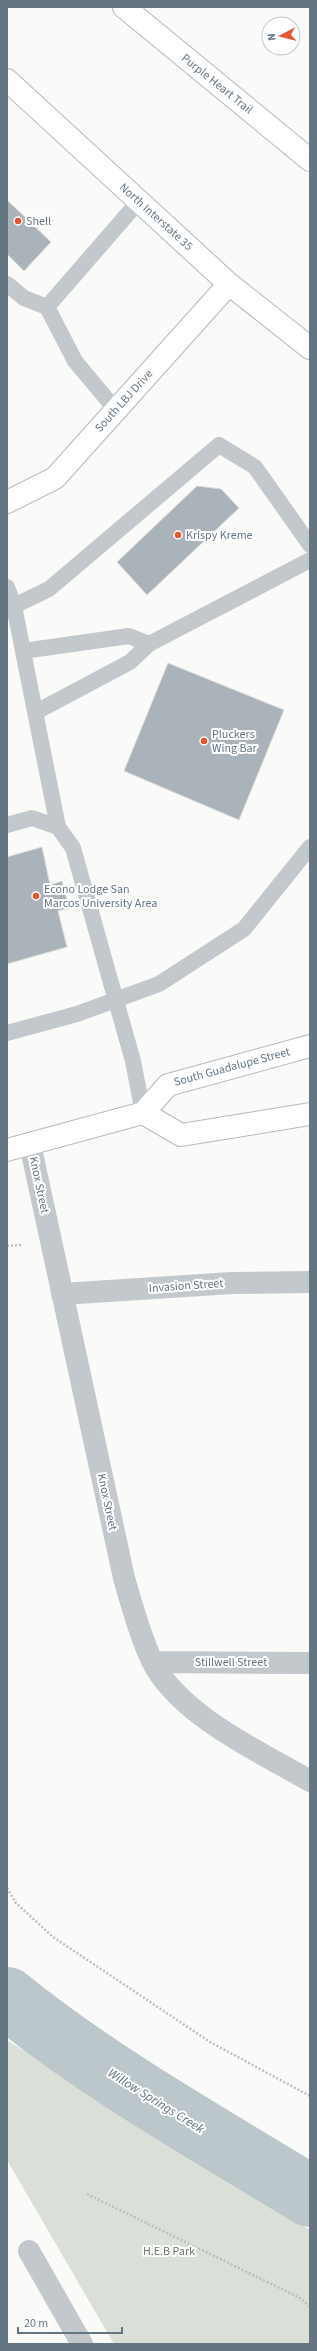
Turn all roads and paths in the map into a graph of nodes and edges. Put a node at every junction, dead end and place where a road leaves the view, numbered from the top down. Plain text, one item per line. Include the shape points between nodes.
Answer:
1 (124, 7) edge
2 (7, 80) edge
3 (310, 160) edge
4 (139, 201) junction
5 (7, 284) edge
6 (229, 284) junction
7 (47, 307) junction
8 (310, 348) edge
9 (115, 409) junction
10 (7, 502) edge
11 (310, 545) edge
12 (310, 560) edge
13 (7, 586) edge
14 (14, 606) junction
15 (149, 644) junction
16 (23, 651) junction
17 (36, 712) junction
18 (7, 825) edge
19 (58, 827) junction
20 (310, 847) edge
21 (117, 1000) junction
22 (7, 1034) edge
23 (310, 1046) edge
24 (143, 1114) junction
25 (310, 1114) edge
26 (30, 1144) junction
27 (7, 1150) edge
28 (310, 1282) edge
29 (62, 1294) junction
30 (153, 1662) junction
31 (310, 1663) edge
32 (310, 1781) edge
33 (7, 1888) edge
34 (310, 2096) edge
35 (87, 2194) dead end
36 (29, 2251) dead end
37 (310, 2307) edge
38 (82, 2344) edge

1 - 3 main road, Purple Heart Trail
2 - 4 main road, North Interstate 35
4 - 6 main road, North Interstate 35
4 - 7 lane
5 - 7 lane via 24,298
6 - 8 main road, North Interstate 35
6 - 9 main road, South LBJ Drive
7 - 9 lane via 75,361
9 - 10 main road, South LBJ Drive via 55,478
11 - 14 lane via 255,467 219,445 49,589
12 - 15 lane
13 - 14 lane
14 - 16 lane
15 - 16 lane via 129,636
15 - 17 lane via 130,662
16 - 17 lane
17 - 19 lane
18 - 19 lane via 32,818
19 - 21 lane via 72,848
20 - 21 lane via 244,929 159,984
21 - 22 lane
21 - 24 lane via 133,1061
23 - 24 main road, South Guadalupe Street via 168,1085
24 - 25 main road via 181,1134
24 - 26 main road
26 - 27 main road
26 - 29 street, Knox Street
28 - 29 street, Invasion Street via 232,1283
29 - 30 street, Knox Street via 124,1578
30 - 31 street, Stillwell Street
30 - 32 street, Knox Street via 168,1683 204,1717 227,1734
33 - 34 path via 16,1903 54,1937 210,2042
35 - 37 path via 300,2298
36 - 38 street

